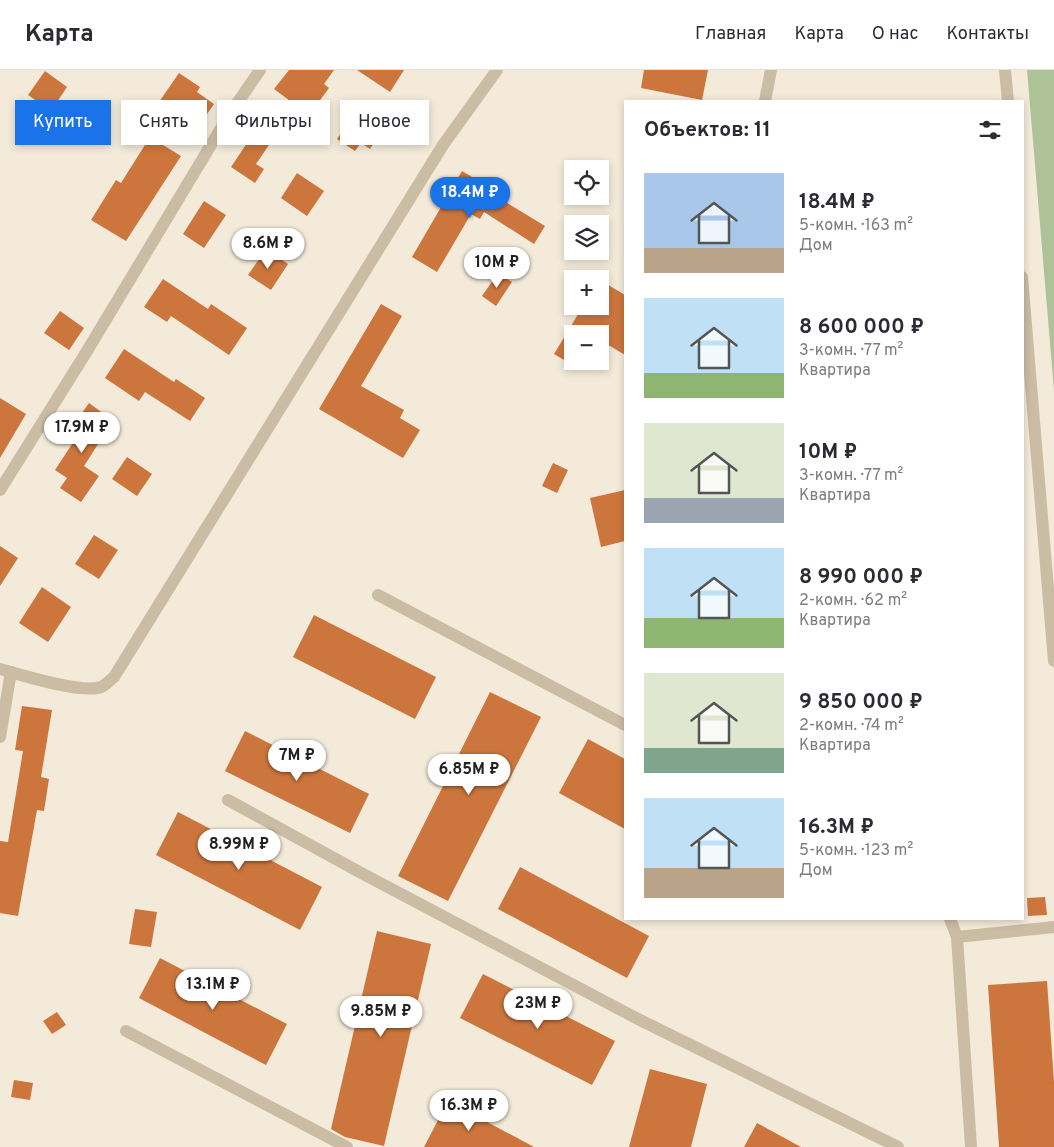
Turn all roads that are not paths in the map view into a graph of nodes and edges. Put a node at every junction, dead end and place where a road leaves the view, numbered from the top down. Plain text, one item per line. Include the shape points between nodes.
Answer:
1 (260, 70) edge
2 (497, 70) edge
3 (771, 70) edge
4 (1006, 70) edge
5 (765, 100) edge
6 (1008, 100) edge
7 (1024, 301) edge
8 (0, 490) edge
9 (378, 594) dead end
10 (1054, 661) edge
11 (5, 670) edge
12 (624, 724) edge
13 (0, 737) edge
14 (228, 800) dead end
15 (950, 920) edge
16 (1054, 927) edge
17 (957, 937) junction
18 (126, 1031) dead end
19 (347, 1147) edge
20 (898, 1147) edge
21 (971, 1147) edge

1 - 8 street via 229,115
2 - 11 street via 443,145 114,677 103,687 76,688
3 - 5 street
4 - 6 street
7 - 10 street
9 - 12 street
11 - 13 street
14 - 20 street via 638,1019
15 - 17 street
16 - 17 street
17 - 21 street
18 - 19 street

